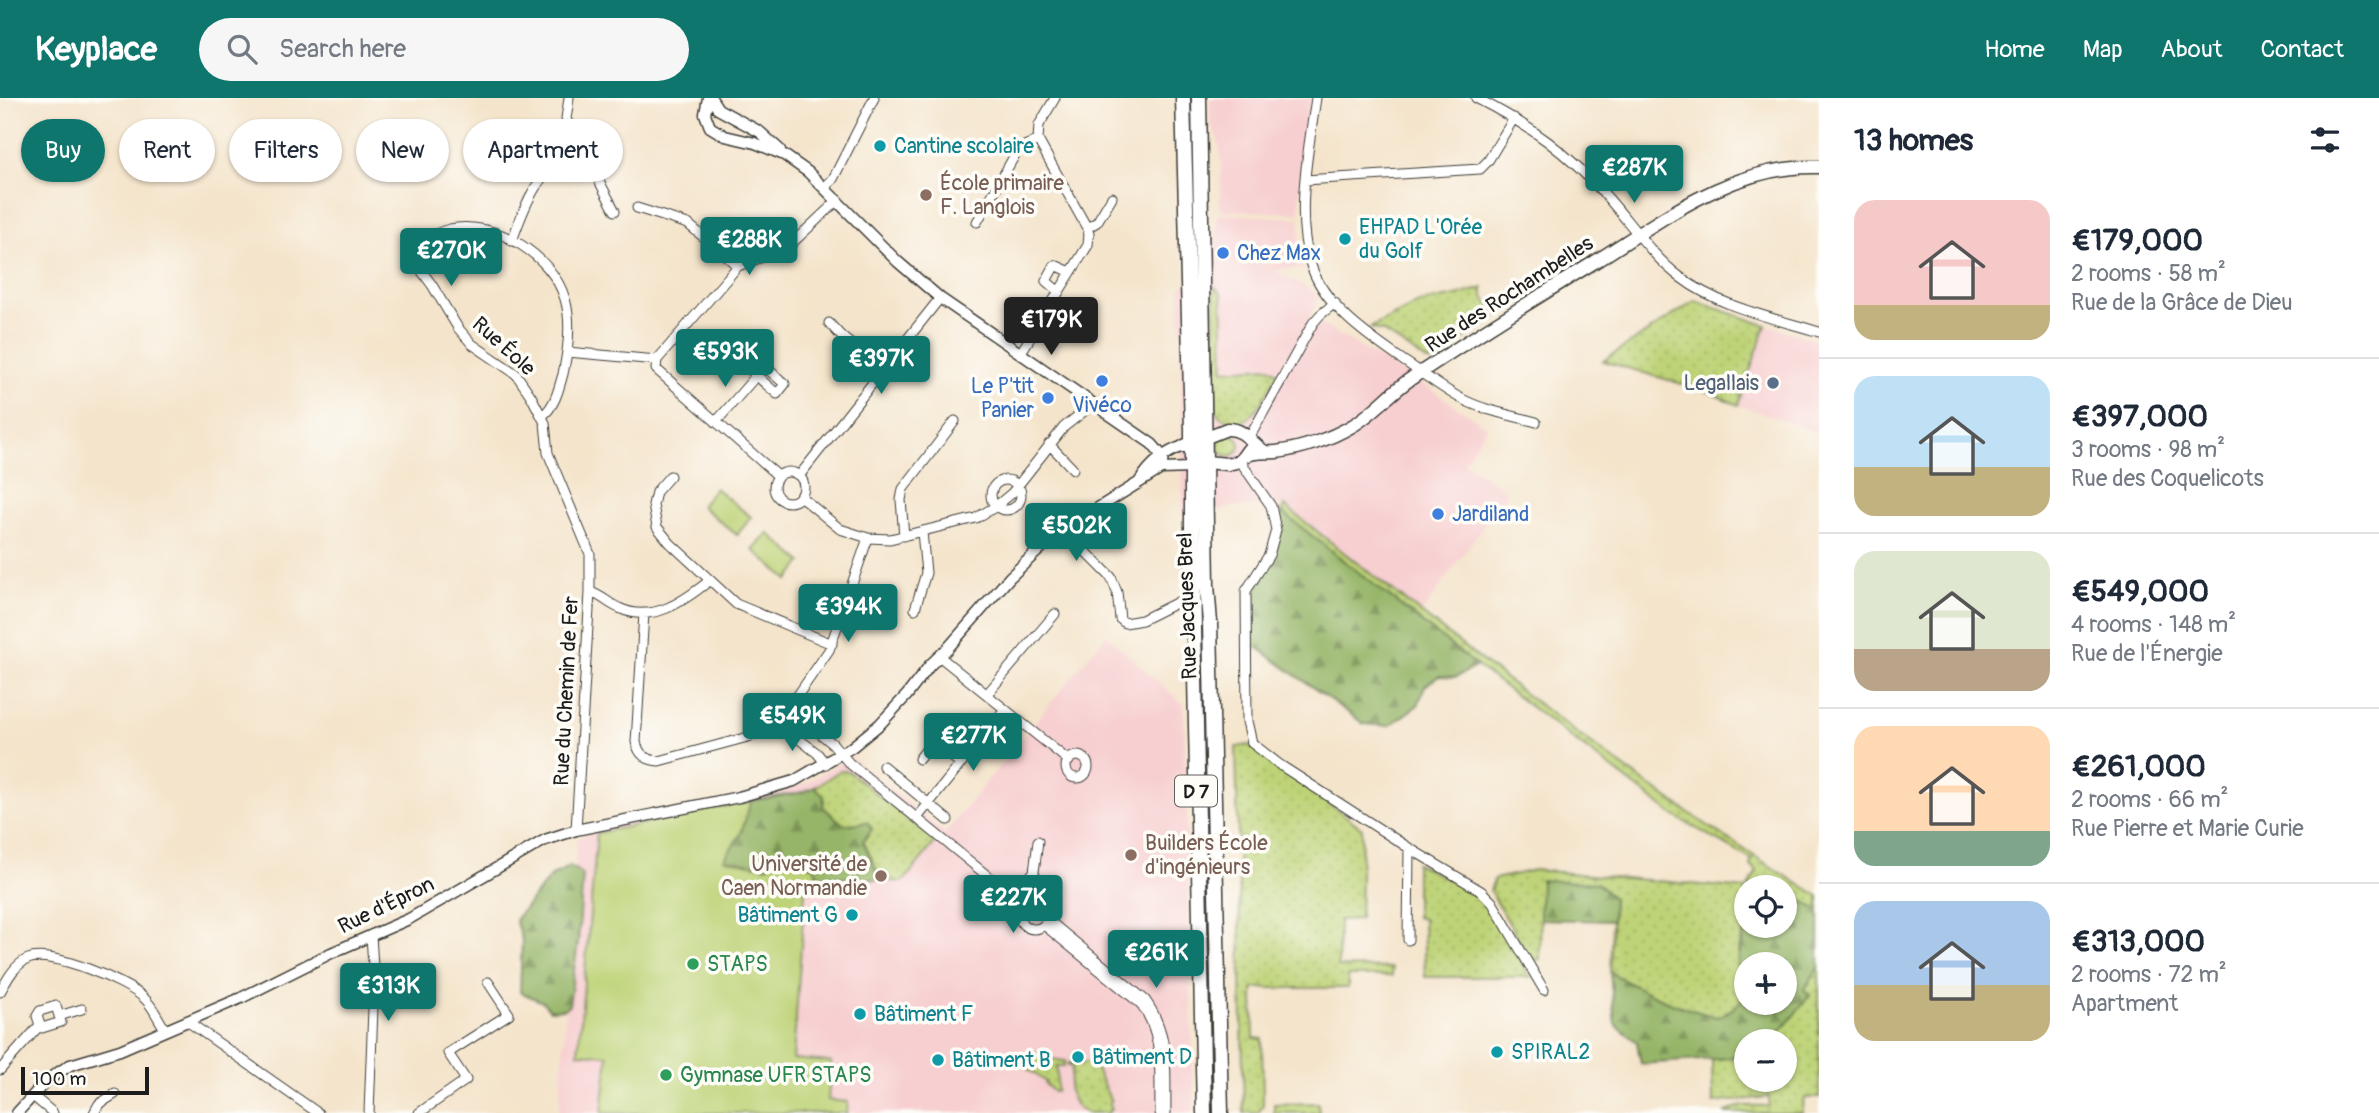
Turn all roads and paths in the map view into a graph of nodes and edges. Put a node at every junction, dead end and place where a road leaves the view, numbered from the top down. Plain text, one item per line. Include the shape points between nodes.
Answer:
1 (569, 98) edge
2 (709, 98) edge
3 (874, 98) edge
4 (1055, 98) edge
5 (1182, 98) edge
6 (1199, 98) edge
7 (1317, 98) edge
8 (1477, 98) edge
9 (718, 109) junction
10 (706, 118) junction
11 (1514, 118) junction
12 (566, 119) edge
13 (1038, 140) junction
14 (784, 155) junction
15 (1819, 167) edge
16 (1305, 180) junction
17 (538, 182) edge
18 (599, 182) edge
19 (825, 187) junction
20 (1112, 197) dead end
21 (838, 200) junction
22 (637, 208) dead end
23 (615, 211) dead end
24 (977, 222) dead end
25 (1087, 228) junction
26 (1640, 234) junction
27 (512, 241) junction
28 (738, 265) junction
29 (1071, 272) junction
30 (1059, 292) junction
31 (940, 298) junction
32 (1335, 303) junction
33 (829, 323) dead end
34 (1819, 332) edge
35 (567, 352) junction
36 (1020, 354) junction
37 (657, 360) junction
38 (882, 370) junction
39 (1421, 373) junction
40 (756, 376) dead end
41 (1092, 405) junction
42 (542, 416) junction
43 (1206, 418) junction
44 (1257, 420) junction
45 (955, 421) dead end
46 (716, 422) junction
47 (1536, 422) dead end
48 (1230, 429) junction
49 (1206, 438) junction
50 (1248, 440) junction
51 (1145, 441) junction
52 (1049, 444) junction
53 (1189, 447) junction
54 (1265, 452) junction
55 (1163, 457) junction
56 (1242, 459) junction
57 (1198, 465) junction
58 (1073, 469) dead end
59 (1161, 469) junction
60 (1147, 470) junction
61 (670, 476) dead end
62 (778, 476) junction
63 (799, 476) junction
64 (1140, 481) junction
65 (1017, 485) junction
66 (800, 496) junction
67 (995, 507) junction
68 (1063, 529) junction
69 (922, 532) junction
70 (904, 536) junction
71 (868, 538) junction
72 (590, 554) joint
73 (709, 581) junction
74 (590, 592) junction
75 (1189, 598) junction
76 (915, 609) dead end
77 (644, 614) junction
78 (1055, 614) dead end
79 (832, 644) junction
80 (939, 656) junction
81 (987, 694) junction
82 (789, 708) junction
83 (1005, 709) junction
84 (777, 722) junction
85 (943, 724) dead end
86 (933, 742) junction
87 (842, 753) junction
88 (919, 759) dead end
89 (1069, 761) dead end
90 (826, 764) junction
91 (961, 764) junction
92 (883, 766) dead end
93 (929, 804) junction
94 (917, 818) junction
95 (948, 820) dead end
96 (576, 830) junction
97 (1038, 841) dead end
98 (1409, 848) junction
99 (1034, 872) junction
100 (1031, 901) junction
101 (1046, 923) junction
102 (371, 935) junction
103 (1408, 940) dead end
104 (488, 982) dead end
105 (1544, 990) dead end
106 (0, 992) edge
107 (82, 1009) dead end
108 (187, 1021) junction
109 (165, 1029) junction
110 (0, 1070) edge
111 (115, 1094) dead end
112 (33, 1096) junction
113 (17, 1113) edge
114 (53, 1113) edge
115 (94, 1113) edge
116 (318, 1113) edge
117 (369, 1113) edge
118 (419, 1113) edge
119 (1160, 1113) edge
120 (1166, 1113) edge
121 (1204, 1113) edge
122 (1221, 1113) edge

1 - 12 street
2 - 9 street
2 - 10 street
3 - 19 street
4 - 13 street via 1039,125
5 - 53 main road, Rue Jacques Brel / D 7
6 - 43 main road, Rue Jacques Brel / D 7
7 - 16 street
8 - 11 street
9 - 10 street
9 - 14 street via 760,132
10 - 14 street via 718,133
11 - 16 street via 1480,169
11 - 26 street via 1577,165
13 - 24 street via 1016,153
13 - 25 street
14 - 19 street
15 - 26 main road, Rue des Rochambelles via 1774,171 1734,182
16 - 32 street via 1309,260
17 - 27 street
18 - 23 street
19 - 21 street
20 - 25 street via 1097,222
21 - 28 street via 787,248
21 - 31 street
22 - 28 street via 688,224
25 - 29 street via 1088,246
26 - 34 street via 1669,268 1702,292
26 - 39 main road, Rue des Rochambelles
27 - 35 street, Rue Éole via 544,262 562,289 568,320
27 - 42 street, Rue Éole via 478,229 451,229 430,236 409,254 458,328 472,344 516,374
28 - 37 street
29 - 30 street
29 - 30 street via 1055,265 1046,281
30 - 36 street
31 - 36 street
31 - 38 street
32 - 39 street via 1363,332
32 - 44 street via 1313,323
33 - 38 street
35 - 37 street
35 - 42 street, Rue Éole via 551,408
36 - 41 street
37 - 46 street via 656,369
38 - 63 street
39 - 47 street via 1461,399
39 - 54 main road, Rue des Rochambelles via 1342,432 1285,451
40 - 46 street
41 - 51 street
41 - 52 street
42 - 72 street, Rue Éole via 548,453
43 - 48 main road
43 - 49 main road, Rue Jacques Brel / D 7
44 - 48 street
44 - 50 street
45 - 70 street via 902,489
46 - 62 street
48 - 49 main road
48 - 50 main road via 1245,434
49 - 53 main road
49 - 57 main road, Rue Jacques Brel / D 7
50 - 54 main road
50 - 56 main road
51 - 55 street
51 - 60 street
52 - 58 street
52 - 65 street
53 - 55 street
53 - 57 main road, Rue Jacques Brel / D 7
54 - 56 main road, Rue des Rochambelles
55 - 59 street
55 - 60 street
56 - 57 main road, Rue des Rochambelles
56 - 98 street via 1271,506 1276,530 1269,555 1246,591 1247,720 1252,743
57 - 59 street
57 - 75 main road, Rue Jacques Brel / D 7
57 - 122 main road, Rue Jacques Brel / D 7
59 - 64 street, Rue d'Épron
60 - 64 street
61 - 73 street via 656,492 655,522
62 - 63 street via 788,472
62 - 66 street via 774,489 779,498 792,501
63 - 66 street via 804,486
64 - 68 street, Rue d'Épron
65 - 67 street via 1020,500 1014,508 1004,511
65 - 67 street via 1004,480 995,485 991,498
66 - 71 street via 840,529
67 - 69 street via 976,518
68 - 75 street via 1111,577 1120,619 1125,623
68 - 80 street, Rue d'Épron via 1031,556
69 - 70 street
69 - 76 street via 926,573
70 - 71 street
71 - 79 street
72 - 74 street, Rue du Chemin de Fer
73 - 77 street via 668,608
73 - 79 street via 747,610
74 - 77 street via 621,609
74 - 96 street, Rue du Chemin de Fer
75 - 121 main road, Rue Jacques Brel / D 7
77 - 84 street via 636,742 645,758 659,761 684,755 759,734
78 - 81 street
79 - 82 street
80 - 81 street
80 - 87 street, Rue d'Épron via 880,724
81 - 83 street
82 - 84 street
82 - 87 street
83 - 89 street
83 - 91 street
84 - 90 street
85 - 86 street
86 - 88 street
86 - 91 street
87 - 90 street, Rue d'Épron
87 - 94 street
90 - 96 street, Rue d'Épron via 794,782 739,797
91 - 93 street
92 - 93 street
93 - 94 street
93 - 95 street
94 - 100 street
96 - 102 street, Rue d'Épron via 545,840 409,919
97 - 99 street
98 - 103 street
98 - 105 street via 1486,896
99 - 100 street
99 - 100 street via 1024,883
100 - 101 street via 1048,907
100 - 101 street via 1019,912 1024,925 1031,929
101 - 119 street via 1149,1015 1158,1038
101 - 120 street via 1146,1000 1157,1017 1166,1057
102 - 108 street, Rue d'Épron
102 - 117 street via 374,982
104 - 118 street via 509,1014 448,1052 466,1080
106 - 109 street via 15,968 28,959 57,960 142,996
107 - 110 street via 59,1016 61,1022 40,1025
108 - 109 street, Rue d'Épron
108 - 116 street
109 - 112 street, Rue d'Épron via 120,1050 70,1065
111 - 115 street
112 - 113 street, Rue d'Épron
112 - 114 street

